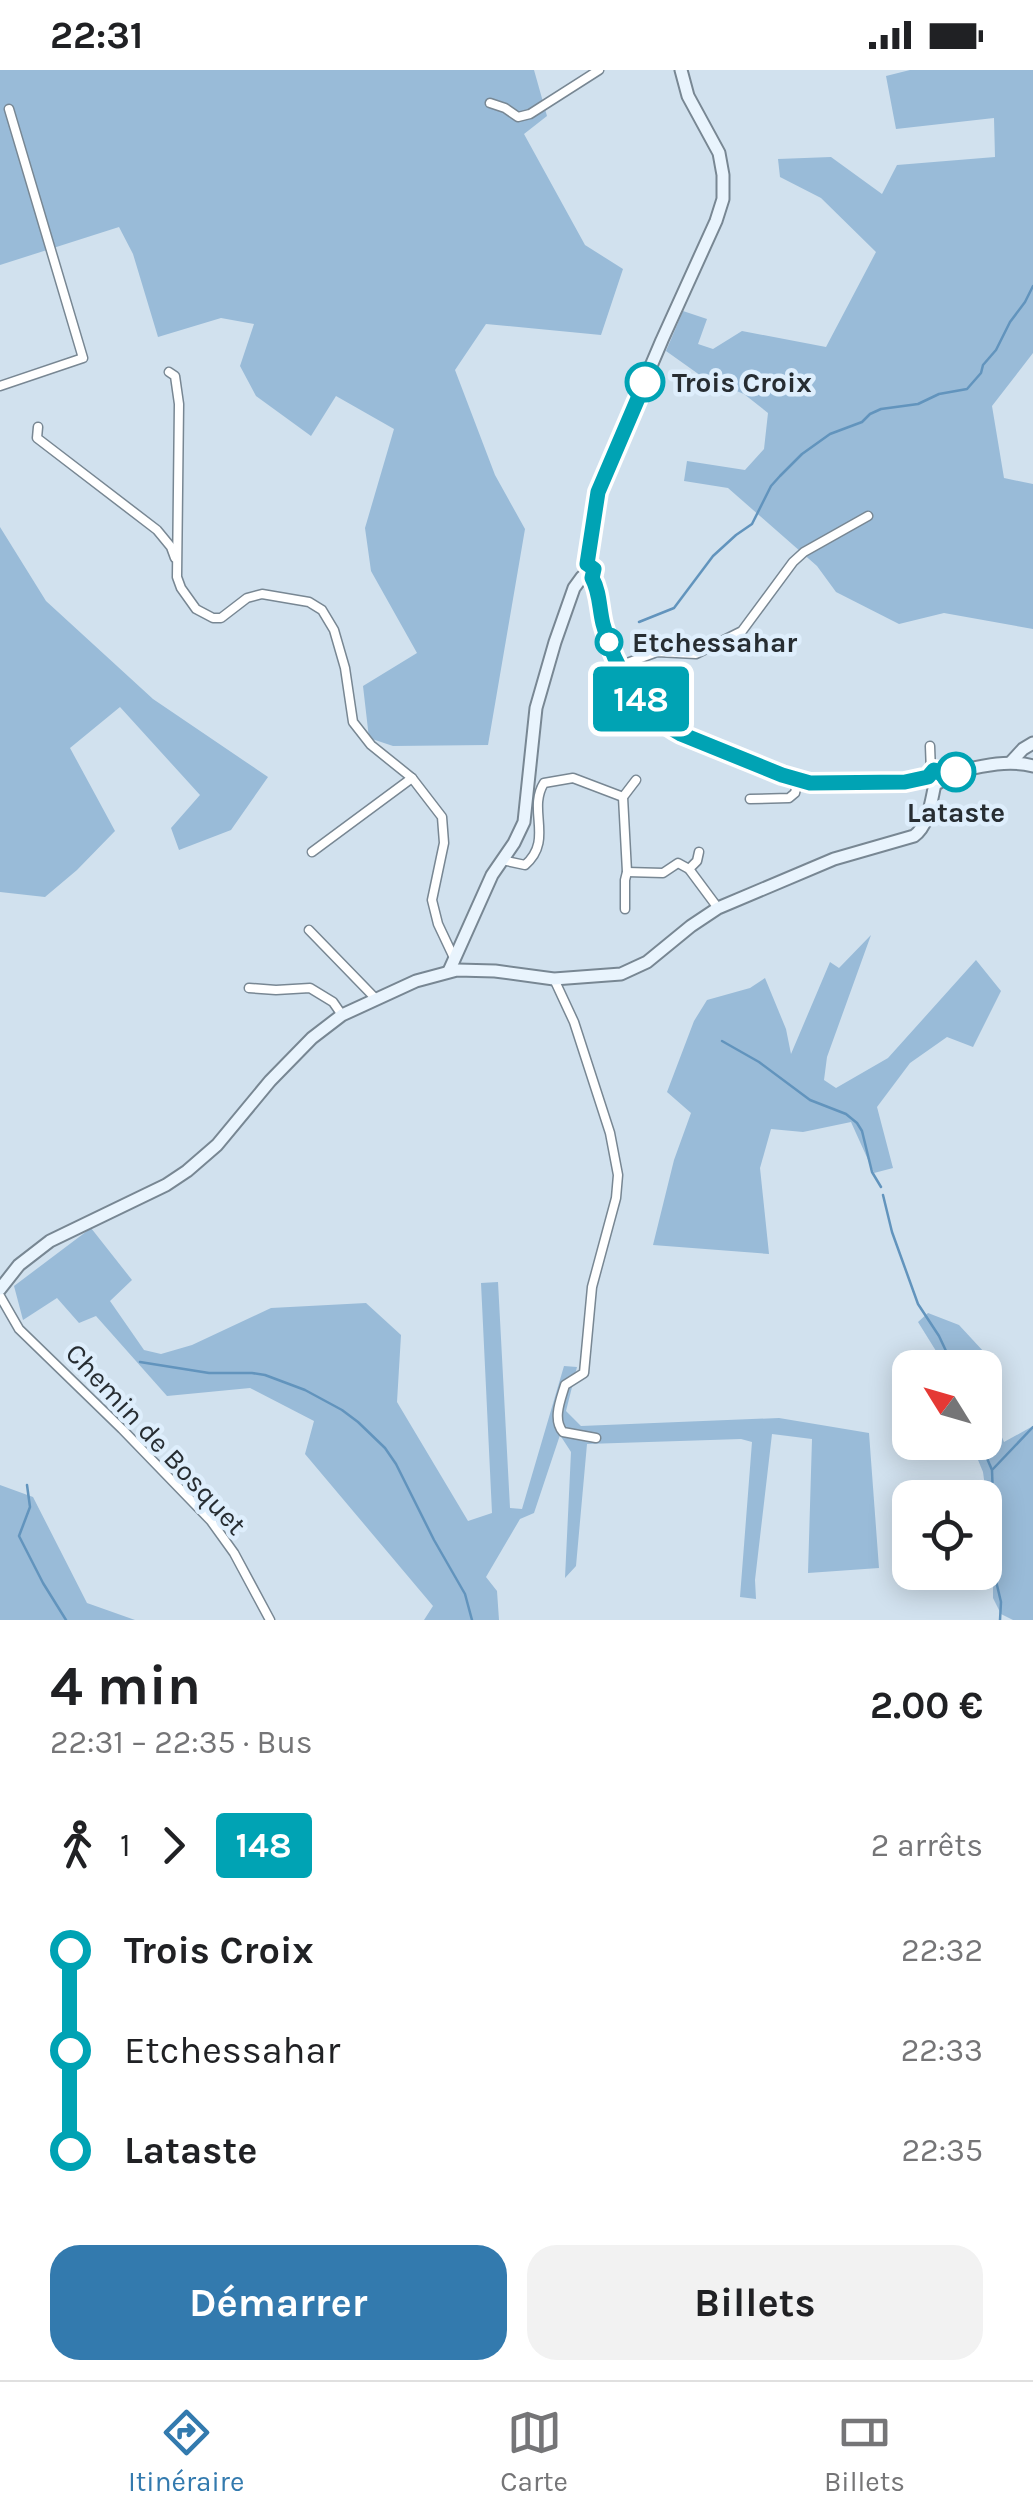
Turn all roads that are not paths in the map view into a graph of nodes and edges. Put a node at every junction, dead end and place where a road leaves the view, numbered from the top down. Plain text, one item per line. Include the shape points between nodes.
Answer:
1 (599, 70) edge
2 (681, 70) edge
3 (490, 103) dead end
4 (9, 109) dead end
5 (169, 372) dead end
6 (0, 386) edge
7 (38, 427) dead end
8 (868, 516) dead end
9 (177, 562) junction
10 (587, 573) junction
11 (619, 666) junction
12 (930, 746) dead end
13 (1033, 746) edge
14 (1011, 762) junction
15 (1030, 765) edge
16 (934, 777) junction
17 (412, 778) junction
18 (636, 780) dead end
19 (798, 780) junction
20 (624, 797) junction
21 (750, 798) dead end
22 (312, 852) dead end
23 (699, 852) dead end
24 (502, 860) junction
25 (689, 869) junction
26 (622, 877) junction
27 (718, 908) junction
28 (625, 909) dead end
29 (309, 930) dead end
30 (460, 960) junction
31 (554, 980) junction
32 (250, 988) dead end
33 (376, 998) junction
34 (342, 1015) junction
35 (0, 1292) edge
36 (596, 1438) dead end
37 (270, 1620) edge

1 - 3 street via 518,118
2 - 10 street via 719,153 723,199 598,492
4 - 6 street via 82,358
5 - 9 street via 179,404
7 - 9 street via 37,438 157,530
8 - 11 street via 793,562 742,631 696,654 657,652
9 - 17 street via 180,588 213,618 262,594 322,610 334,630 354,722
10 - 11 street via 598,588
10 - 24 street via 574,588 536,708 524,822
11 - 19 street via 672,730
12 - 16 street
13 - 14 street
13 - 15 street
14 - 15 street
14 - 16 street
16 - 19 street via 878,784
16 - 27 street via 930,806 914,836 834,859
17 - 22 street
17 - 30 street via 442,817 444,843 432,900 445,940
18 - 20 street
19 - 21 street via 789,798
20 - 24 street via 573,778 544,783 535,857 526,865
20 - 26 street
23 - 25 street
24 - 30 street
25 - 26 street via 678,863 663,873
25 - 27 street
26 - 28 street
27 - 31 street via 635,969
29 - 33 street
30 - 31 street
30 - 33 street
31 - 36 street via 574,1022 618,1175 592,1286 584,1372 565,1385 559,1404 563,1432
32 - 34 street via 310,988
33 - 34 street
34 - 35 street via 312,1038 187,1171 50,1241 19,1265
35 - 37 street, Chemin de Bosquet via 20,1328 211,1520

